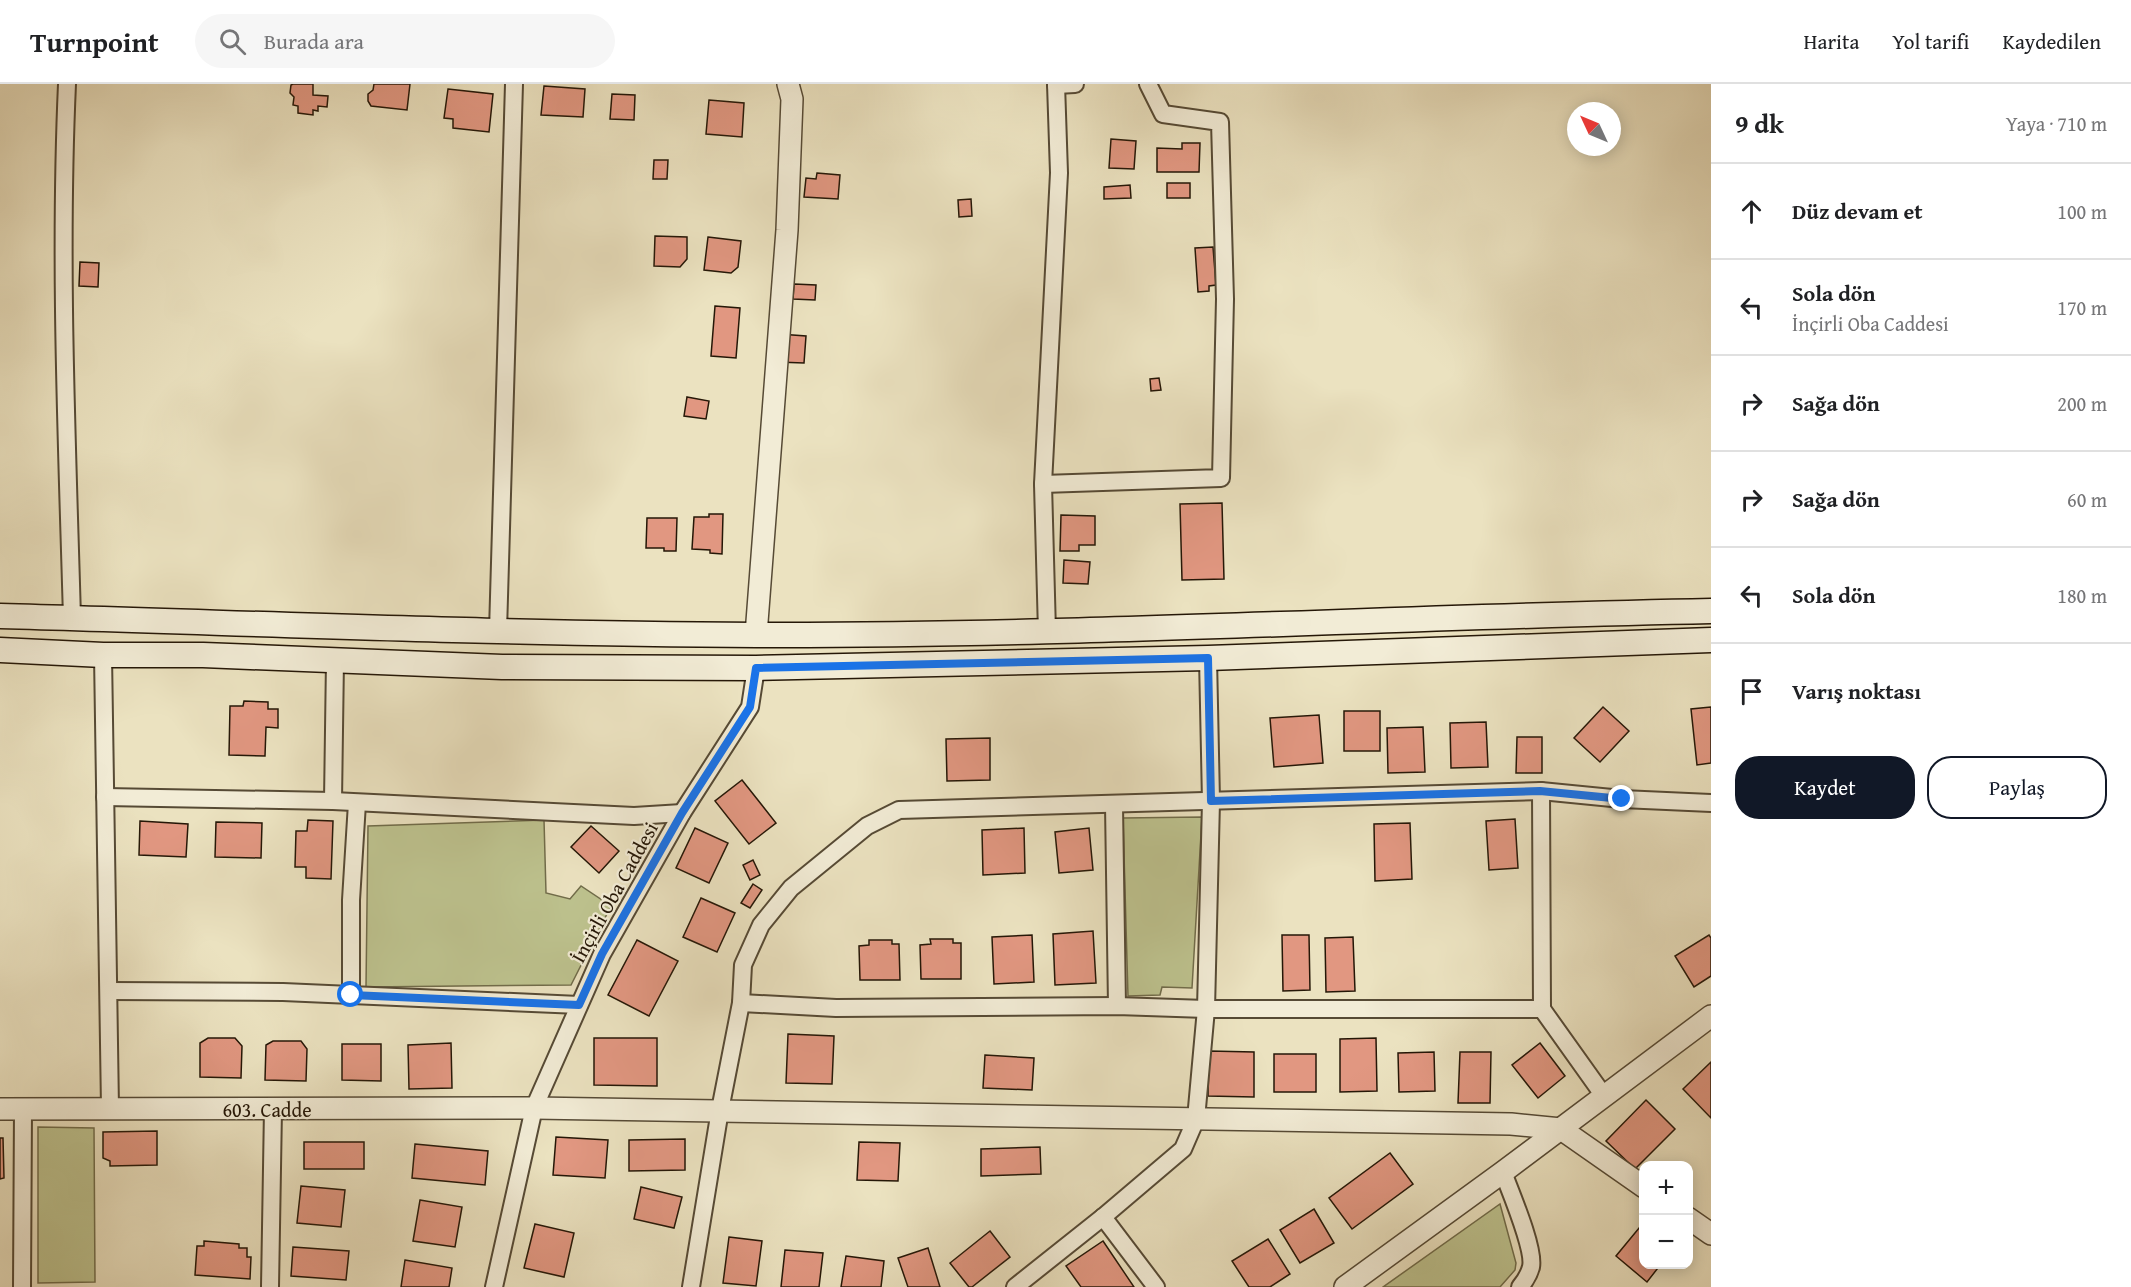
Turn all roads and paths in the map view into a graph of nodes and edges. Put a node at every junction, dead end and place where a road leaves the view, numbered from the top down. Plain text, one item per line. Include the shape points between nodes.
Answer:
1 (67, 84) edge
2 (514, 84) edge
3 (788, 84) edge
4 (1075, 84) edge
5 (1148, 84) edge
6 (1056, 85) edge
7 (1043, 484) junction
8 (1711, 611) edge
9 (0, 615) edge
10 (72, 618) junction
11 (498, 630) junction
12 (1047, 632) junction
13 (756, 635) junction
14 (1711, 640) edge
15 (0, 650) edge
16 (103, 655) junction
17 (1208, 658) junction
18 (335, 660) junction
19 (756, 668) junction
20 (1540, 791) junction
21 (105, 797) junction
22 (333, 801) junction
23 (1211, 801) junction
24 (357, 803) junction
25 (1711, 803) edge
26 (1114, 805) junction
27 (682, 813) junction
28 (108, 991) junction
29 (351, 995) junction
30 (741, 1003) junction
31 (579, 1005) junction
32 (1117, 1006) junction
33 (1206, 1009) junction
34 (1542, 1009) junction
35 (1711, 1016) edge
36 (1604, 1096) junction
37 (110, 1108) junction
38 (534, 1108) junction
39 (0, 1109) edge
40 (23, 1109) junction
41 (273, 1109) junction
42 (720, 1110) junction
43 (1197, 1119) junction
44 (1561, 1129) junction
45 (1503, 1172) junction
46 (1639, 1184) edge
47 (1103, 1217) junction
48 (1693, 1221) edge
49 (1711, 1234) edge
50 (22, 1287) edge
51 (270, 1287) edge
52 (494, 1287) edge
53 (691, 1287) edge
54 (1015, 1287) edge
55 (1156, 1287) edge
56 (1345, 1287) edge
57 (1520, 1287) edge

1 - 10 street via 64,290
2 - 11 street
3 - 13 street via 792,99 787,230
4 - 6 street
5 - 7 street via 1163,114 1220,123 1224,299 1221,478
6 - 7 street via 1059,173
7 - 12 street
8 - 12 main road
9 - 10 main road
10 - 11 main road
11 - 13 main road
12 - 13 main road
14 - 17 main road
15 - 16 main road
16 - 18 main road
16 - 21 street
17 - 19 main road
17 - 23 street
18 - 19 main road via 502,667
18 - 22 street
19 - 27 street, İnçirli Oba Caddesi via 750,707
20 - 23 street
20 - 25 street
20 - 34 street
21 - 22 street
21 - 28 street
22 - 24 street
23 - 26 street
23 - 33 street
24 - 27 street via 634,816
24 - 29 street
26 - 30 street via 899,810 867,826 790,888 761,925 743,965
26 - 32 street
27 - 31 street, İnçirli Oba Caddesi via 602,954
28 - 29 street
28 - 37 street
29 - 31 street
30 - 32 street via 836,1008
30 - 42 street
31 - 38 street, İnçirli Oba Caddesi
32 - 33 street
33 - 34 street
33 - 43 street
34 - 36 street
35 - 36 street
36 - 44 street
37 - 40 street, 603. Cadde
37 - 41 street, 603. Cadde
38 - 41 street, 603. Cadde
38 - 42 street, 603. Cadde
38 - 52 street, İnçirli Oba Caddesi
39 - 40 street, 603. Cadde
40 - 50 street
41 - 51 street
42 - 43 street, 603. Cadde
42 - 53 street
43 - 44 street, 603. Cadde via 1511,1124
43 - 47 street via 1183,1149
44 - 45 street
44 - 46 street
45 - 56 street
45 - 57 street via 1532,1264
47 - 54 street
47 - 55 street
48 - 49 street

